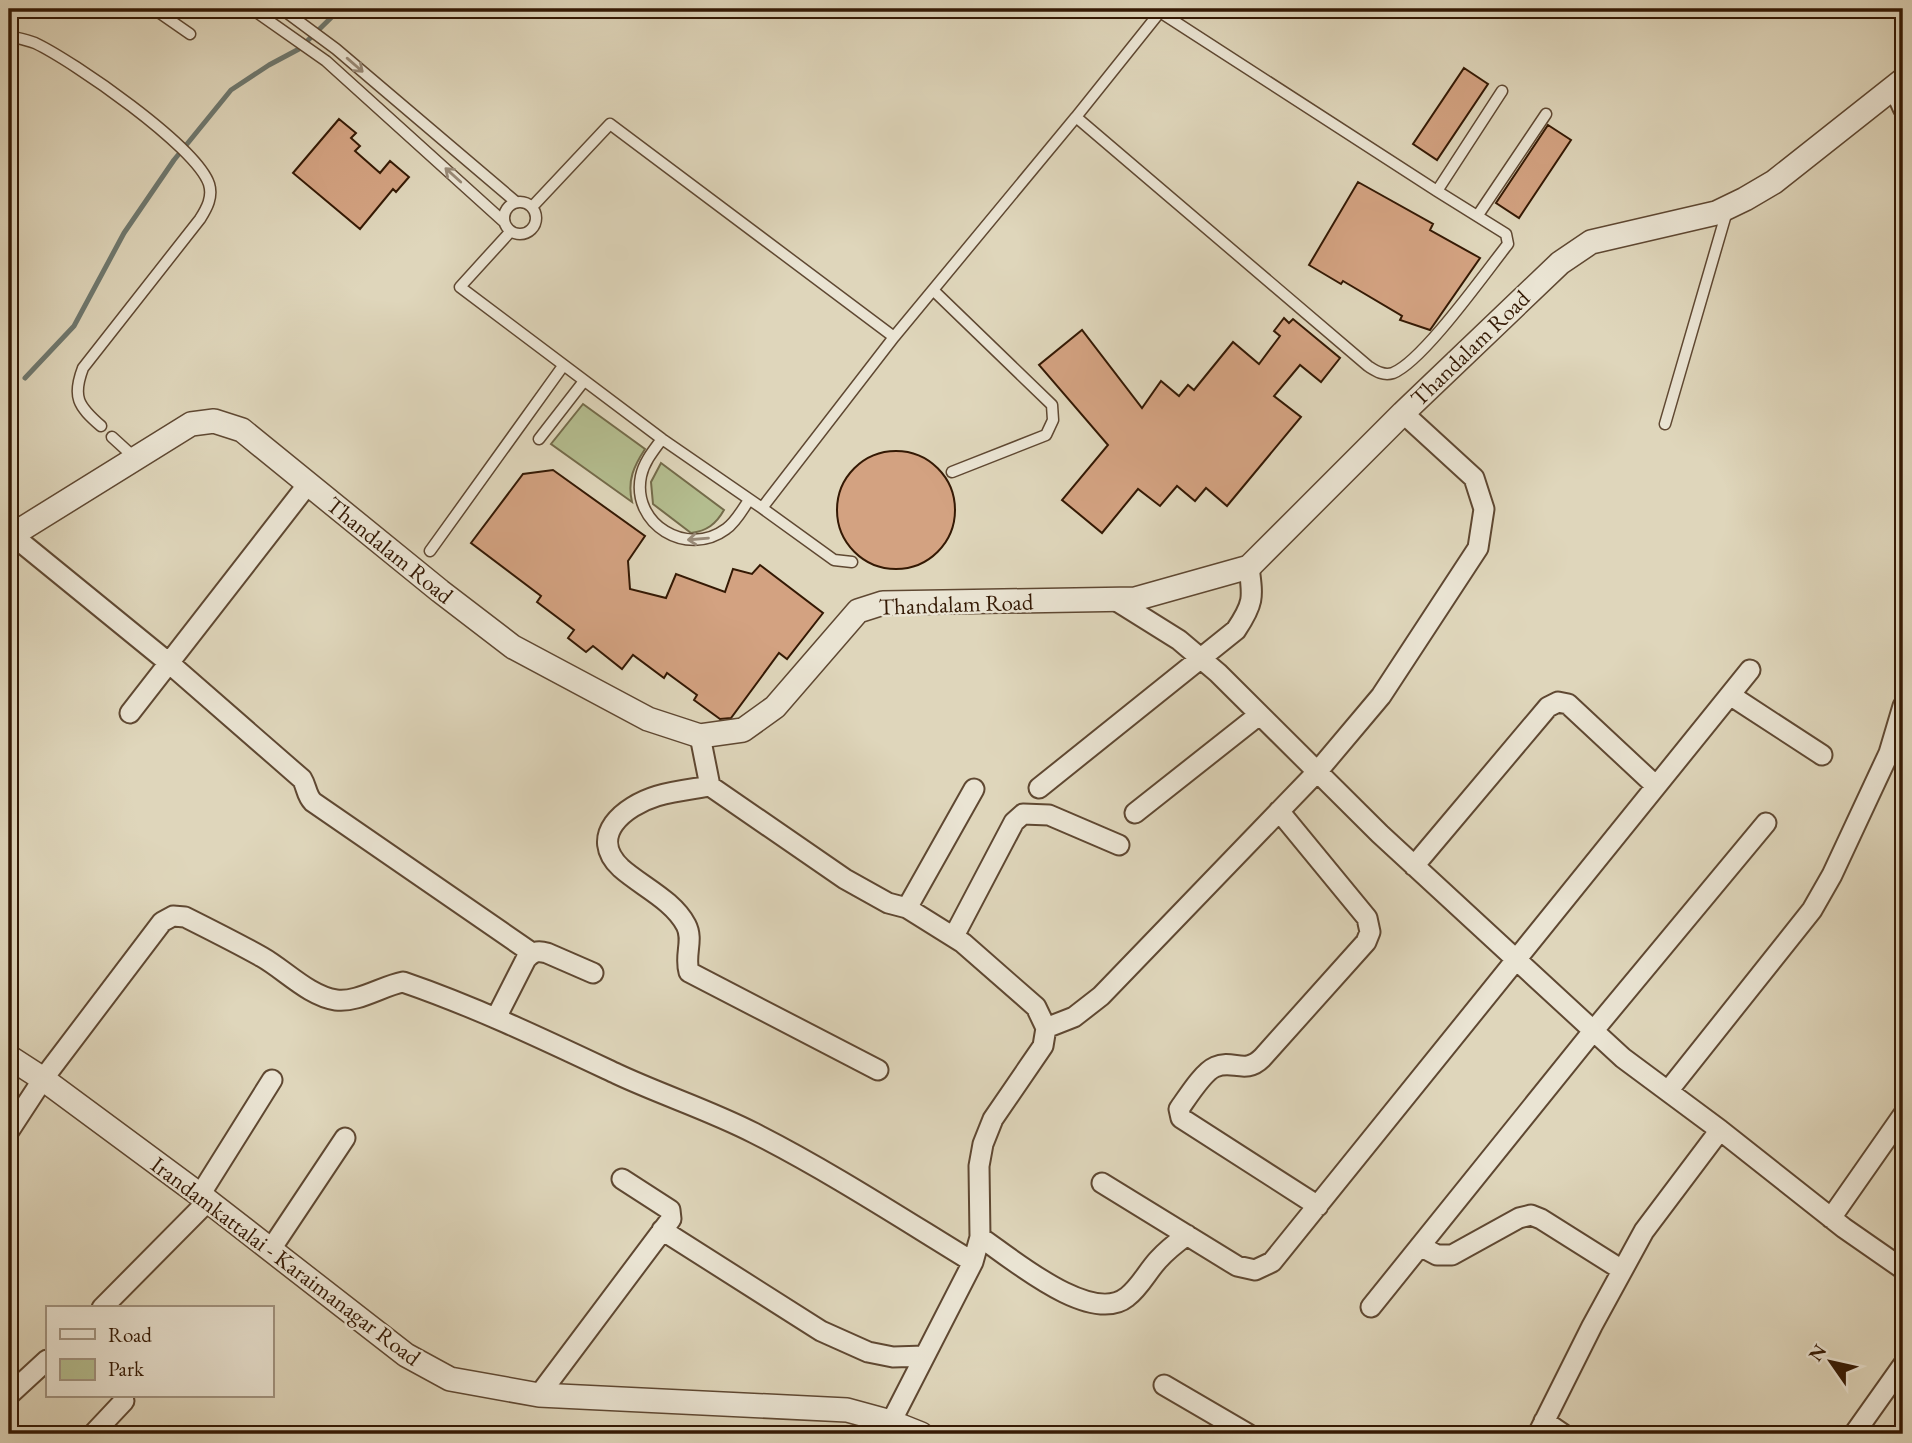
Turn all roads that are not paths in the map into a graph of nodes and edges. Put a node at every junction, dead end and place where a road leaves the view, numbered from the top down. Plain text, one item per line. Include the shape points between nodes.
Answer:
1 (154, 9) edge
2 (252, 9) edge
3 (282, 9) edge
4 (190, 34) dead end
5 (9, 36) edge
6 (336, 49) junction
7 (326, 61) junction
8 (1502, 92) dead end
9 (1900, 92) edge
10 (1546, 114) dead end
11 (1076, 117) junction
12 (1437, 191) junction
13 (516, 202) junction
14 (532, 207) junction
15 (1728, 207) junction
16 (1478, 215) junction
17 (503, 221) junction
18 (510, 232) junction
19 (933, 290) junction
20 (894, 337) junction
21 (563, 366) junction
22 (584, 381) junction
23 (1403, 413) junction
24 (1665, 424) dead end
25 (101, 426) dead end
26 (112, 437) dead end
27 (539, 439) dead end
28 (662, 439) junction
29 (136, 459) junction
30 (952, 472) dead end
31 (308, 484) junction
32 (749, 500) junction
33 (762, 508) junction
34 (10, 536) edge
35 (430, 551) dead end
36 (852, 562) dead end
37 (1249, 567) junction
38 (1115, 600) junction
39 (1202, 659) junction
40 (169, 663) junction
41 (1750, 670) dead end
42 (1730, 695) junction
43 (1903, 706) edge
44 (130, 713) dead end
45 (1259, 715) junction
46 (700, 736) junction
47 (1896, 753) edge
48 (1822, 755) dead end
49 (1317, 772) junction
50 (710, 786) junction
51 (1656, 786) junction
52 (1039, 788) dead end
53 (974, 789) dead end
54 (1279, 811) junction
55 (1135, 814) dead end
56 (1766, 823) dead end
57 (1119, 845) dead end
58 (1414, 866) junction
59 (907, 908) junction
60 (954, 936) junction
61 (532, 953) junction
62 (1516, 959) junction
63 (593, 973) dead end
64 (496, 1018) junction
65 (1046, 1028) junction
66 (1594, 1030) junction
67 (9, 1057) edge
68 (878, 1070) dead end
69 (43, 1079) junction
70 (272, 1080) dead end
71 (1668, 1091) junction
72 (1903, 1115) edge
73 (1720, 1130) junction
74 (9, 1131) edge
75 (345, 1138) dead end
76 (622, 1179) dead end
77 (1102, 1183) dead end
78 (204, 1198) junction
79 (1318, 1206) junction
80 (1831, 1218) junction
81 (662, 1230) junction
82 (1187, 1235) junction
83 (980, 1237) junction
84 (1420, 1245) junction
85 (271, 1250) junction
86 (973, 1262) junction
87 (1903, 1269) edge
88 (1622, 1270) junction
89 (104, 1306) edge
90 (1371, 1307) dead end
91 (925, 1356) junction
92 (46, 1361) edge
93 (1903, 1365) edge
94 (1164, 1385) dead end
95 (9, 1395) edge
96 (539, 1395) junction
97 (124, 1401) dead end
98 (891, 1422) junction
99 (1541, 1428) edge
100 (93, 1434) edge
101 (921, 1434) edge
102 (1248, 1434) edge
103 (1563, 1434) edge
104 (1854, 1434) edge

1 - 4 lane
2 - 7 lane
3 - 6 lane
5 - 25 lane via 33,43 87,73 173,139 199,165 209,185 210,203 200,219 83,368 75,387 79,403
6 - 7 lane
6 -> 13 lane
17 -> 7 lane
8 - 12 lane
9 - 15 street, Thandalam Road via 1774,182
10 - 16 lane
11 - 12 lane via 1160,12
11 - 16 lane via 1382,374 1391,374 1424,349 1508,244 1506,234
11 - 19 lane
12 - 16 lane
13 - 14 lane
13 - 17 lane via 504,211
14 - 18 lane via 536,219 530,231
14 - 20 lane via 610,124
15 - 23 street, Thandalam Road via 1591,242 1560,263
15 - 24 lane
17 - 18 lane
18 - 21 lane via 460,287
19 - 20 lane
19 - 30 lane via 1052,405 1054,420 1046,435
20 - 33 lane
21 - 22 lane
21 - 35 lane
22 - 27 lane
22 - 28 lane
23 - 37 street, Thandalam Road
23 - 49 street via 1474,478 1484,509 1478,548 1381,696
26 - 29 lane
28 - 32 lane
32 -> 28 lane via 728,528 711,537 693,541 666,533 646,513 640,485 643,467
29 - 31 street, Thandalam Road via 191,424 214,421 242,430
29 - 34 street, Thandalam Road
31 - 40 street
31 - 46 street, Thandalam Road via 513,647 648,719
32 - 33 lane
33 - 36 lane via 834,560
34 - 40 street
37 - 38 street, Thandalam Road via 1135,599
37 - 39 street via 1249,610 1236,630
38 - 39 street
38 - 46 street, Thandalam Road via 883,603 858,611 775,707 743,730
39 - 45 street
39 - 52 street
40 - 44 street
40 - 61 street via 302,779 313,802
41 - 42 street
42 - 48 street
42 - 51 street
43 - 47 street
45 - 49 street
45 - 55 street
46 - 50 street
47 - 71 street via 1812,910
49 - 54 street
49 - 58 street
50 - 59 street via 845,879
50 - 68 street via 656,796 620,815 607,834 608,850 686,925 689,972
51 - 58 street via 1567,704 1559,702 1548,707
51 - 62 street
53 - 59 street
54 - 65 street via 1101,996 1074,1017
54 - 79 street via 1367,918 1370,932 1262,1058 1248,1067 1216,1066 1207,1072 1178,1114
56 - 66 street
57 - 60 street via 1049,815 1023,814 1014,822
58 - 62 street
59 - 60 street
60 - 65 street via 1037,1007
61 - 63 street via 547,953
61 - 64 street
62 - 66 street
62 - 79 street
64 - 69 street via 403,982 338,1001 322,996 263,958 185,917 173,916 162,922
64 - 86 street via 755,1134
65 - 83 street via 1043,1046 993,1119 983,1144
66 - 71 street
66 - 84 street
67 - 69 street, Irandamkattalai - Karaimanagar Road
69 - 74 street
69 - 78 street, Irandamkattalai - Karaimanagar Road
70 - 78 street
71 - 73 street
72 - 80 street
73 - 80 street
73 - 88 street via 1644,1231
75 - 85 street
76 - 81 street via 670,1210 671,1219
77 - 82 street
78 - 85 street, Irandamkattalai - Karaimanagar Road
78 - 89 street
79 - 82 street via 1272,1262 1255,1269 1237,1266
80 - 87 street
81 - 91 street via 821,1331 868,1352
81 - 96 street
82 - 83 street via 1157,1261 1137,1289 1105,1306 1048,1283
83 - 86 street
84 - 88 street via 1437,1255 1452,1255 1531,1215
84 - 90 street
85 - 96 street, Irandamkattalai - Karaimanagar Road via 407,1356 450,1379
86 - 91 street
88 - 99 street
91 - 98 street
92 - 95 street
93 - 104 street
94 - 102 street
96 - 98 street, Irandamkattalai - Karaimanagar Road via 847,1410
97 - 100 street
98 - 101 street, Irandamkattalai - Karaimanagar Road
99 - 103 street

